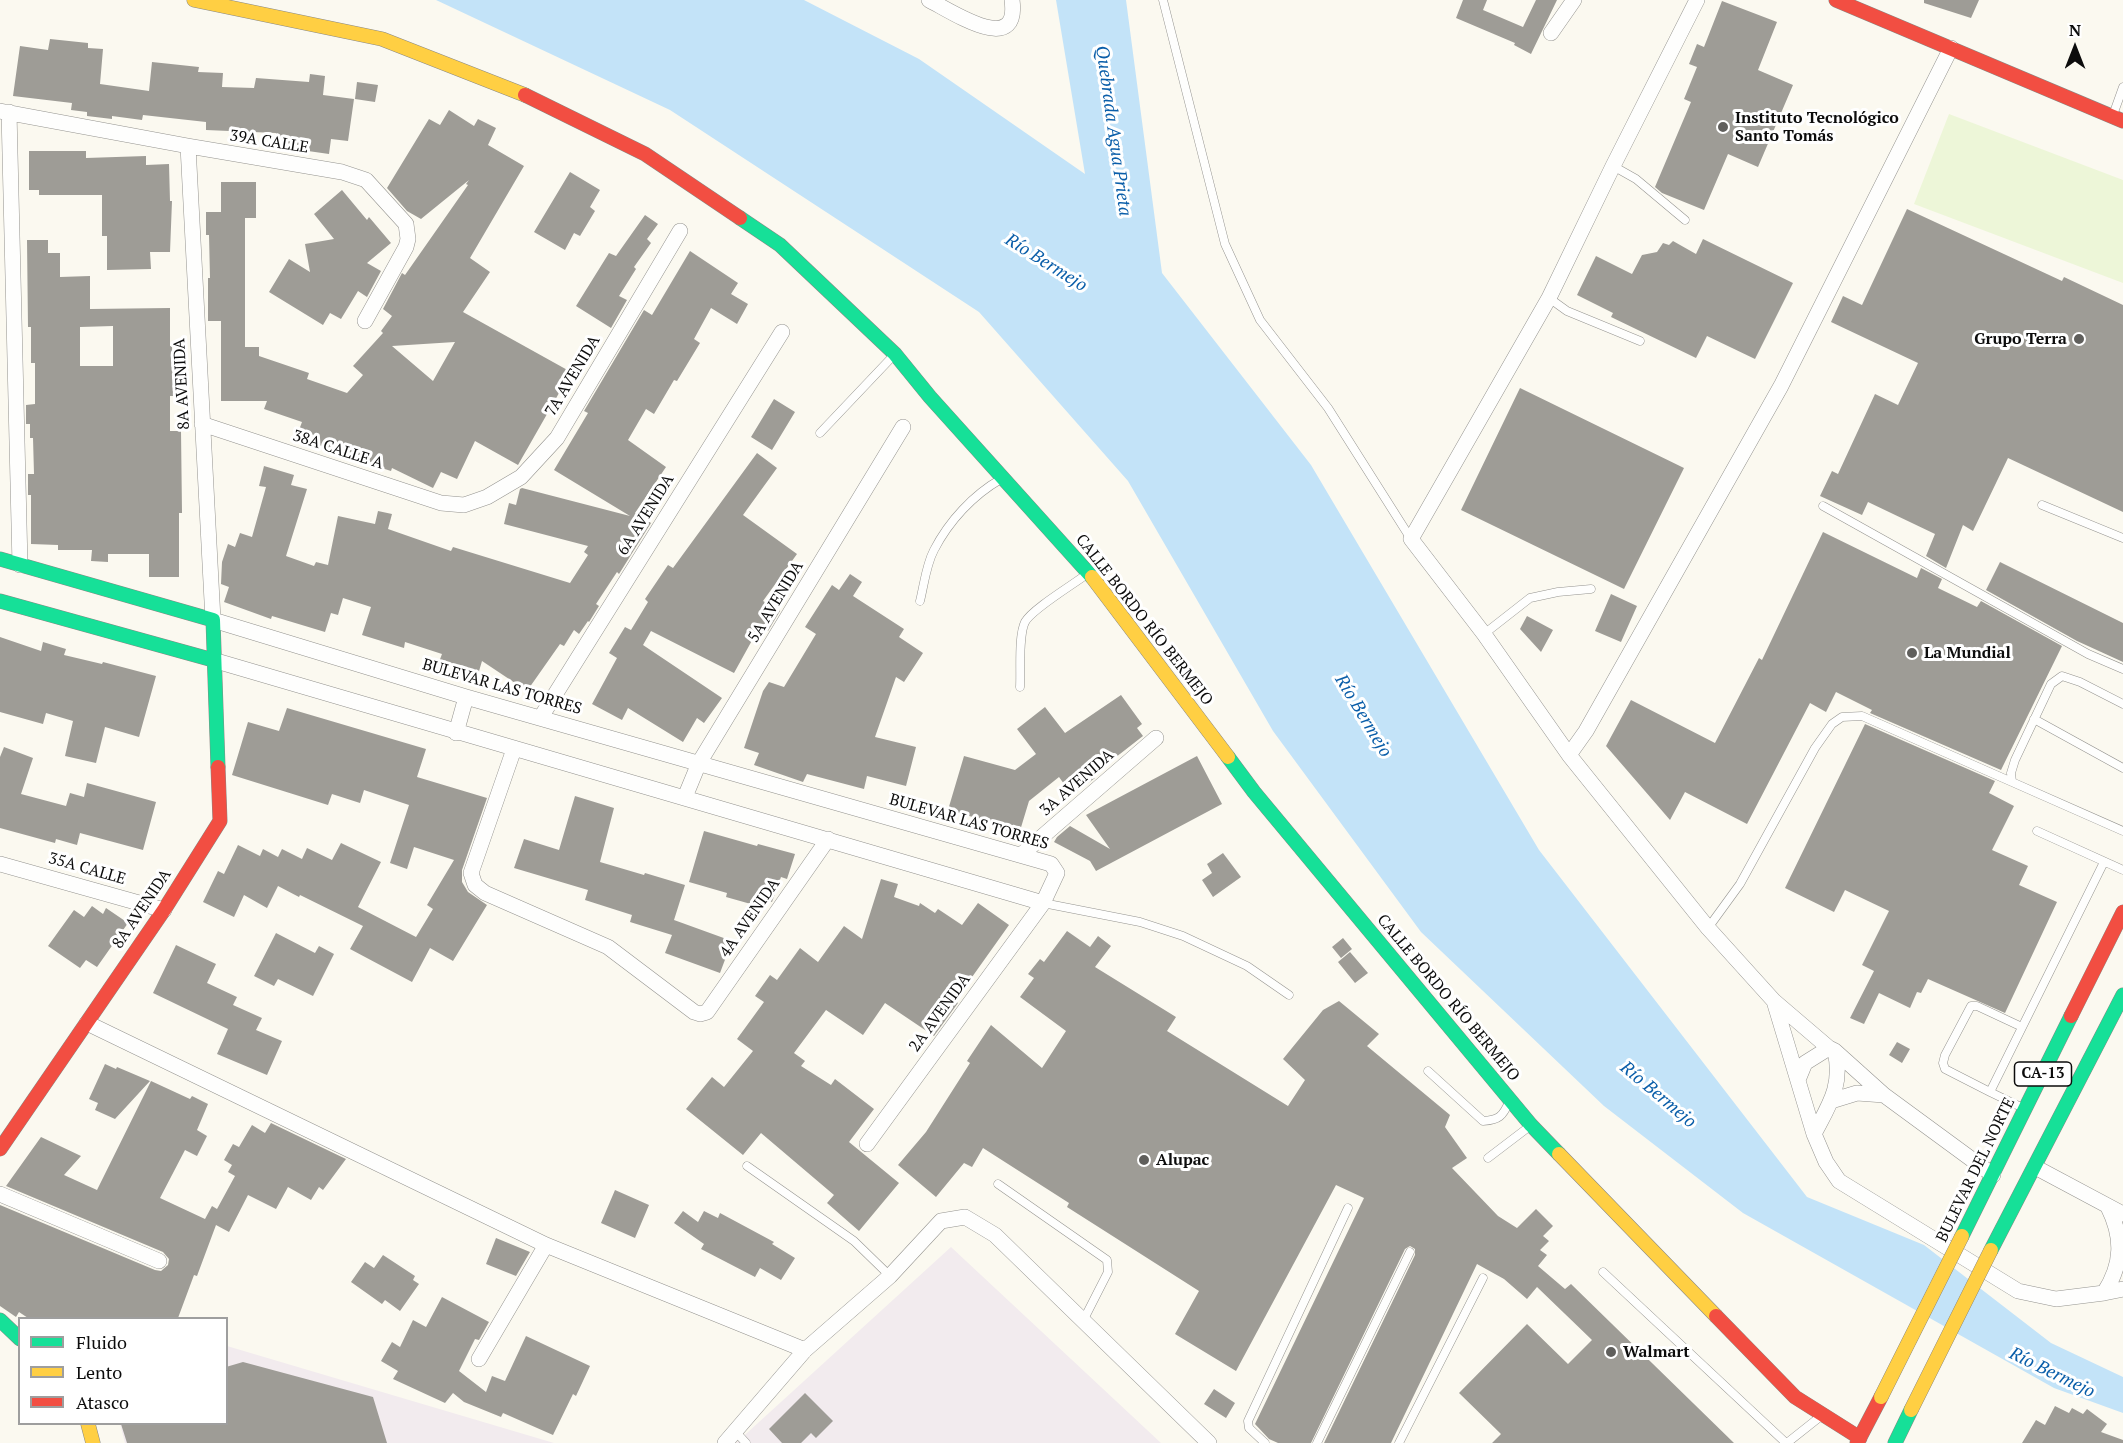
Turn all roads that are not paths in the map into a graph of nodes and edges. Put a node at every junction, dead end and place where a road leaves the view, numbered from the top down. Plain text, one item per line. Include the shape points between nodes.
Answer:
1 (194, 0) edge
2 (929, 0) edge
3 (1012, 0) edge
4 (1163, 0) edge
5 (1574, 0) edge
6 (1697, 0) edge
7 (1836, 0) edge
8 (1551, 33) dead end
9 (1951, 48) junction
10 (2123, 87) edge
11 (4, 111) edge
12 (2117, 119) edge
13 (188, 146) junction
14 (1613, 166) junction
15 (1684, 220) dead end
16 (680, 231) dead end
17 (1549, 298) junction
18 (365, 321) dead end
19 (782, 332) dead end
20 (1640, 341) dead end
21 (895, 354) junction
22 (202, 424) junction
23 (903, 427) dead end
24 (820, 433) dead end
25 (1003, 478) junction
26 (464, 505) joint
27 (2042, 505) dead end
28 (1823, 506) dead end
29 (2123, 538) edge
30 (1411, 539) junction
31 (0, 559) edge
32 (20, 565) junction
33 (1089, 573) junction
34 (1591, 589) dead end
35 (0, 601) edge
36 (920, 601) dead end
37 (213, 620) junction
38 (1484, 634) junction
39 (213, 660) junction
40 (2123, 669) edge
41 (1020, 687) dead end
42 (466, 697) junction
43 (2123, 704) edge
44 (541, 717) junction
45 (2034, 719) junction
46 (456, 733) junction
47 (1156, 738) dead end
48 (514, 749) junction
49 (1569, 755) junction
50 (699, 763) junction
51 (2123, 768) edge
52 (2012, 782) junction
53 (685, 797) junction
54 (2037, 831) dead end
55 (2123, 831) edge
56 (828, 839) junction
57 (1021, 855) junction
58 (2104, 862) junction
59 (0, 864) edge
60 (2123, 870) edge
61 (1042, 903) junction
62 (164, 910) junction
63 (2123, 912) edge
64 (1708, 928) junction
65 (1289, 995) dead end
66 (2123, 995) edge
67 (1774, 1001) junction
68 (87, 1023) junction
69 (2022, 1027) junction
70 (1832, 1050) junction
71 (1428, 1071) dead end
72 (1798, 1080) junction
73 (1990, 1092) junction
74 (1884, 1095) junction
75 (1510, 1100) junction
76 (1831, 1101) junction
77 (2025, 1109) junction
78 (1532, 1125) junction
79 (1814, 1134) junction
80 (867, 1144) dead end
81 (0, 1149) edge
82 (1488, 1158) dead end
83 (747, 1166) dead end
84 (2035, 1167) junction
85 (1993, 1175) junction
86 (998, 1184) dead end
87 (0, 1194) edge
88 (2108, 1207) junction
89 (1348, 1208) dead end
90 (2123, 1214) edge
91 (546, 1245) junction
92 (1410, 1252) dead end
93 (159, 1262) dead end
94 (1603, 1272) dead end
95 (890, 1276) junction
96 (1483, 1278) dead end
97 (2123, 1289) edge
98 (2104, 1293) junction
99 (0, 1320) edge
100 (1083, 1321) junction
101 (18, 1337) edge
102 (805, 1350) junction
103 (479, 1359) dead end
104 (1822, 1415) junction
105 (88, 1425) edge
106 (735, 1431) junction
107 (1858, 1440) edge
108 (93, 1443) edge
109 (725, 1443) edge
110 (746, 1443) edge
111 (1209, 1443) edge
112 (1265, 1443) edge
113 (1317, 1443) edge
114 (1399, 1443) edge
115 (1787, 1443) edge
116 (1895, 1443) edge

1 - 21 main road, CALLE BORDO RÍO BERMEJO via 381,39 517,91 645,154 780,245
2 - 3 street via 984,28 994,29 1011,20
4 - 30 lane via 1225,244 1240,277 1260,320 1328,408
5 - 8 street
6 - 14 street
7 - 9 main road via 1873,10
9 - 12 main road
9 - 49 street via 1781,386
10 - 12 lane
11 - 13 street, 39A CALLE
11 - 32 street
13 - 18 street, 39A CALLE via 342,172 366,180 406,224 408,238
13 - 22 street, 8A AVENIDA
14 - 15 lane via 1636,179
14 - 17 street
16 - 26 street, 7A AVENIDA via 557,438 521,477
17 - 20 lane via 1567,311
17 - 30 street
19 - 44 street, 6A AVENIDA
21 - 24 lane
21 - 25 main road, CALLE BORDO RÍO BERMEJO
22 - 26 street, 38A CALLE A via 441,503
22 - 37 street, 8A AVENIDA
23 - 50 street, 5A AVENIDA
25 - 33 main road, CALLE BORDO RÍO BERMEJO
25 - 36 lane via 982,490 950,525 933,552
27 - 29 lane
28 - 40 lane via 2088,654
30 - 38 street
31 - 32 main road, BULEVAR LAS TORRES
32 - 37 main road, BULEVAR LAS TORRES
33 - 41 lane via 1025,623
33 - 75 main road, CALLE BORDO RÍO BERMEJO via 1254,792
34 - 38 lane via 1530,598
35 - 39 main road
37 - 39 main road, 8A AVENIDA
37 - 42 street, BULEVAR LAS TORRES
38 - 49 street
39 - 46 street
39 - 62 main road, 8A AVENIDA via 220,821
42 - 44 street, BULEVAR LAS TORRES
42 - 46 street
43 - 45 lane via 2062,676 2051,684
44 - 50 street, BULEVAR LAS TORRES
45 - 51 lane
45 - 52 lane via 2015,760
46 - 48 street
47 - 57 street, 3A AVENIDA
48 - 53 street
48 - 56 street, 4A AVENIDA via 471,873 475,885 608,947 700,1014 707,1012
49 - 64 street
50 - 53 street, 5A AVENIDA
50 - 57 street, BULEVAR LAS TORRES
52 - 55 lane
52 - 64 lane via 1862,716 1842,717 1815,748 1740,884
53 - 56 street
54 - 58 lane
56 - 61 street
57 - 61 street, BULEVAR LAS TORRES via 1051,864 1057,873
58 - 60 lane
58 - 69 lane
59 - 62 street, 35A CALLE
61 - 65 lane via 1140,922 1183,936 1247,966
61 - 80 street, 2A AVENIDA
62 - 68 main road, 8A AVENIDA
63 - 77 main road, BULEVAR DEL NORTE / CA-13
64 - 67 street
66 - 84 main road, CA-13
67 - 70 street
67 - 72 street
68 - 81 main road, 8A AVENIDA
68 - 91 street
69 - 73 lane
69 - 73 lane via 1974,1004 1945,1055 1945,1069
70 - 72 street via 1805,1063
70 - 74 street
70 - 76 street via 1839,1077
71 - 75 lane via 1483,1121 1503,1115
72 - 79 street
73 - 77 lane
74 - 76 street via 1857,1093
74 - 85 street
75 - 78 main road, CALLE BORDO RÍO BERMEJO
76 - 79 street
77 - 85 main road, BULEVAR DEL NORTE / CA-13
78 - 82 lane
78 - 104 main road, CALLE BORDO RÍO BERMEJO via 1795,1397
79 - 98 street via 1839,1181 2018,1291 2056,1299
83 - 95 lane via 854,1240
84 - 88 street
84 - 116 main road, CA-13, bridge
85 - 107 main road, BULEVAR DEL NORTE / CA-13, bridge
86 - 100 lane via 1107,1260 1108,1272
87 - 93 street
88 - 90 street
88 - 98 street via 2121,1250 2116,1273
89 - 112 lane via 1248,1421 1249,1428
91 - 102 street
91 - 103 street
92 - 113 lane
94 - 115 lane
95 - 100 street via 941,1221 965,1217 995,1234
95 - 102 street
96 - 114 lane
97 - 98 street
99 - 101 main road
100 - 111 street
102 - 106 street
104 - 107 main road, CALLE BORDO RÍO BERMEJO
104 - 115 lane
105 - 108 main road
106 - 109 street
106 - 110 lane

